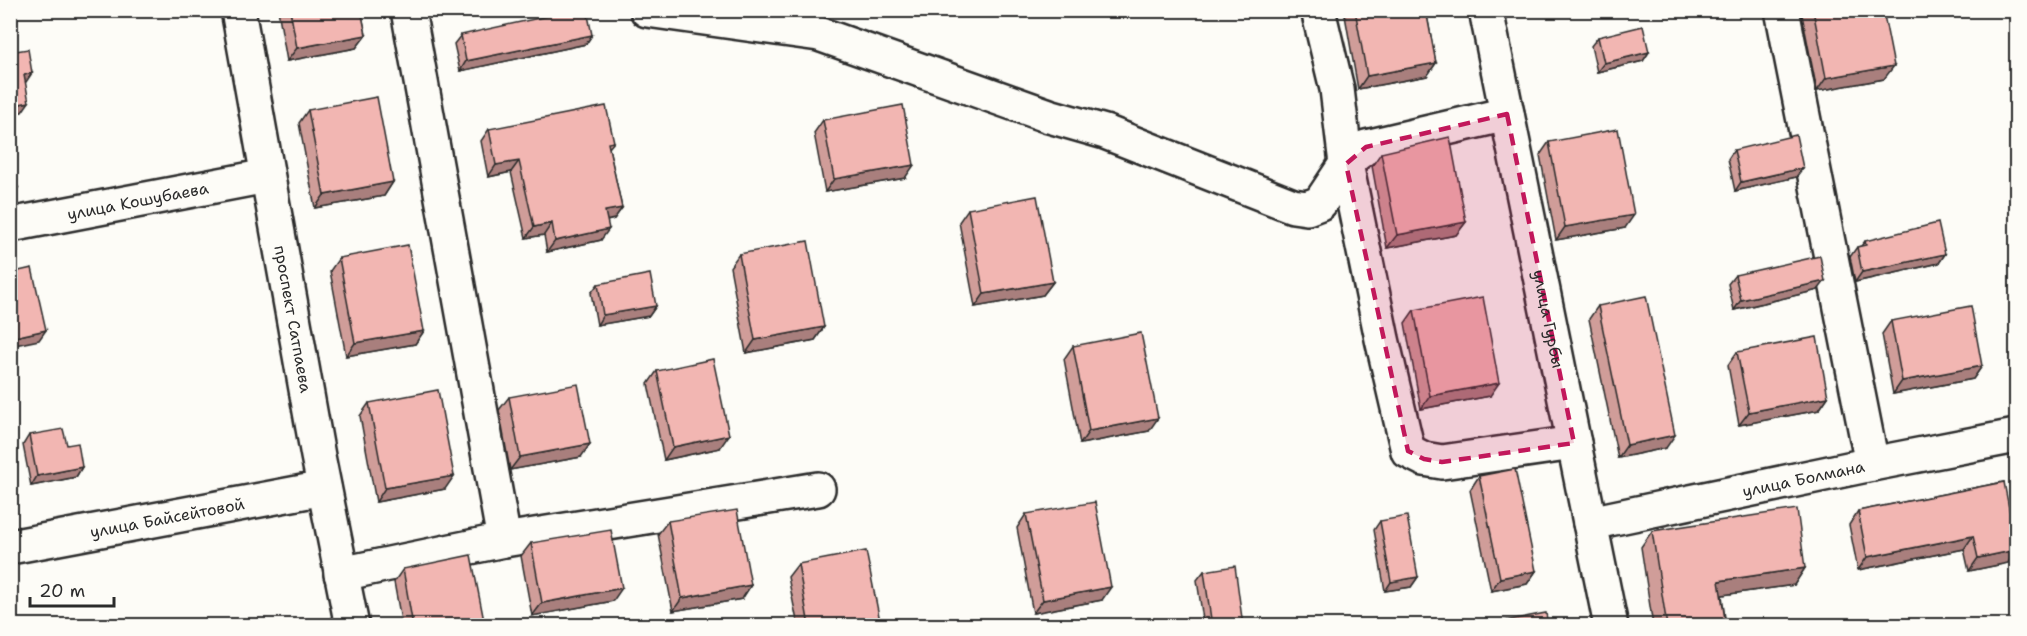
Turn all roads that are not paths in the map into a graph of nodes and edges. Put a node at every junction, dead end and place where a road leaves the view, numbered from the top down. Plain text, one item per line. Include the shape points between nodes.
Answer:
1 (238, 10) edge
2 (408, 10) edge
3 (647, 10) edge
4 (1318, 10) edge
5 (1486, 10) edge
6 (1782, 10) edge
7 (1507, 114) junction
8 (1346, 165) junction
9 (267, 176) junction
10 (10, 225) edge
11 (2016, 436) edge
12 (1574, 443) junction
13 (1872, 464) junction
14 (324, 488) junction
15 (818, 489) dead end
16 (1590, 523) junction
17 (504, 540) junction
18 (10, 547) edge
19 (341, 574) junction
20 (352, 626) edge
21 (1611, 626) edge

1 - 9 street, проспект Сатпаева
2 - 17 street
3 - 8 street via 819,34 1049,116 1105,132 1293,206 1307,208 1320,203
4 - 8 street via 1337,89
5 - 7 street, улица Гурбы
6 - 13 street
7 - 8 street via 1366,147
7 - 12 street, улица Гурбы
8 - 12 street via 1408,452 1442,462
9 - 10 street, улица Кошубаева
9 - 14 street, проспект Сатпаева
11 - 13 street, улица Болмана
12 - 16 street, улица Гурбы
13 - 16 street, улица Болмана
14 - 18 street, улица Байсейтовой
14 - 19 street, проспект Сатпаева
15 - 17 street
16 - 21 street, улица Гурбы
17 - 19 street
19 - 20 street, проспект Сатпаева

